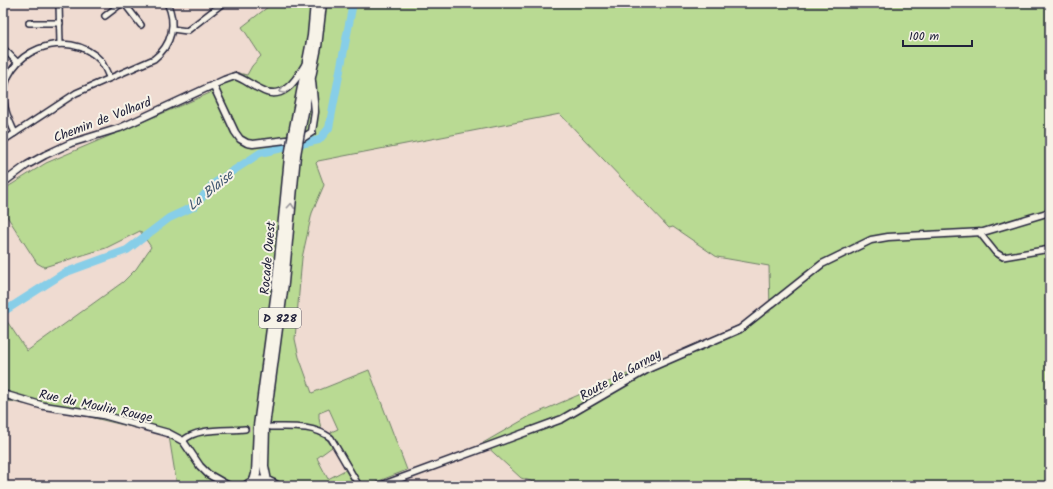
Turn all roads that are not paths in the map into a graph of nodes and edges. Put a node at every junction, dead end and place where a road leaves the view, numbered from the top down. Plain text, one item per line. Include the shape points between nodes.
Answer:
1 (59, 3) edge
2 (123, 3) edge
3 (167, 3) edge
4 (223, 3) edge
5 (315, 3) edge
6 (322, 3) edge
7 (105, 16) dead end
8 (29, 23) dead end
9 (60, 23) junction
10 (140, 25) dead end
11 (172, 29) junction
12 (60, 44) junction
13 (3, 48) edge
14 (17, 62) junction
15 (307, 62) junction
16 (312, 73) junction
17 (109, 78) junction
18 (213, 85) junction
19 (4, 90) edge
20 (15, 133) junction
21 (297, 133) junction
22 (3, 140) edge
23 (293, 156) junction
24 (3, 183) edge
25 (1050, 212) edge
26 (979, 232) junction
27 (1050, 249) edge
28 (3, 394) edge
29 (271, 428) dead end
30 (245, 429) tunnel mouth
31 (183, 441) junction
32 (254, 481) junction
33 (267, 481) junction
34 (230, 486) edge
35 (246, 486) edge
36 (277, 486) edge
37 (359, 486) edge
38 (380, 486) edge

1 - 9 street
2 - 7 street
2 - 10 street
3 - 11 street via 172,13
4 - 11 street via 187,31
5 - 15 main road, D 828
6 - 16 main road, D 828
8 - 9 street
9 - 12 street
11 - 17 street via 161,54
12 - 14 street via 38,48
12 - 17 street via 71,45 92,53 102,62
13 - 14 street
14 - 19 street
15 -> 18 street, Chemin de Volhard via 295,82 282,92 270,94 235,76
15 - 21 main road, Rocade Ouest / D 828
16 - 18 street via 315,112 314,128 308,137 254,144 240,139 235,132
16 - 21 main road, Rocade Ouest / D 828
17 - 20 street via 69,97
18 - 24 street, Chemin de Volhard via 120,128 71,143 45,155
19 - 20 street via 7,116
20 - 22 street
21 - 23 main road, Rocade Ouest / D 828, bridge
23 - 32 main road, Rocade Ouest / D 828 via 258,426
33 -> 23 main road, Rocade Ouest / D 828 via 264,461 265,426 284,283
25 - 26 street, Route de Garnay
26 - 27 street via 995,252 1003,257
26 - 38 street, Route de Garnay via 874,239 822,264 740,329 650,368 562,419
28 - 31 street, Rue du Moulin Rouge via 44,406 115,418 168,433
29 - 37 street via 303,427 324,433 331,438
30 - 31 street via 196,433
31 - 34 street, Rue du Moulin Rouge via 208,474
32 - 33 main road
32 - 35 main road
33 - 36 main road

